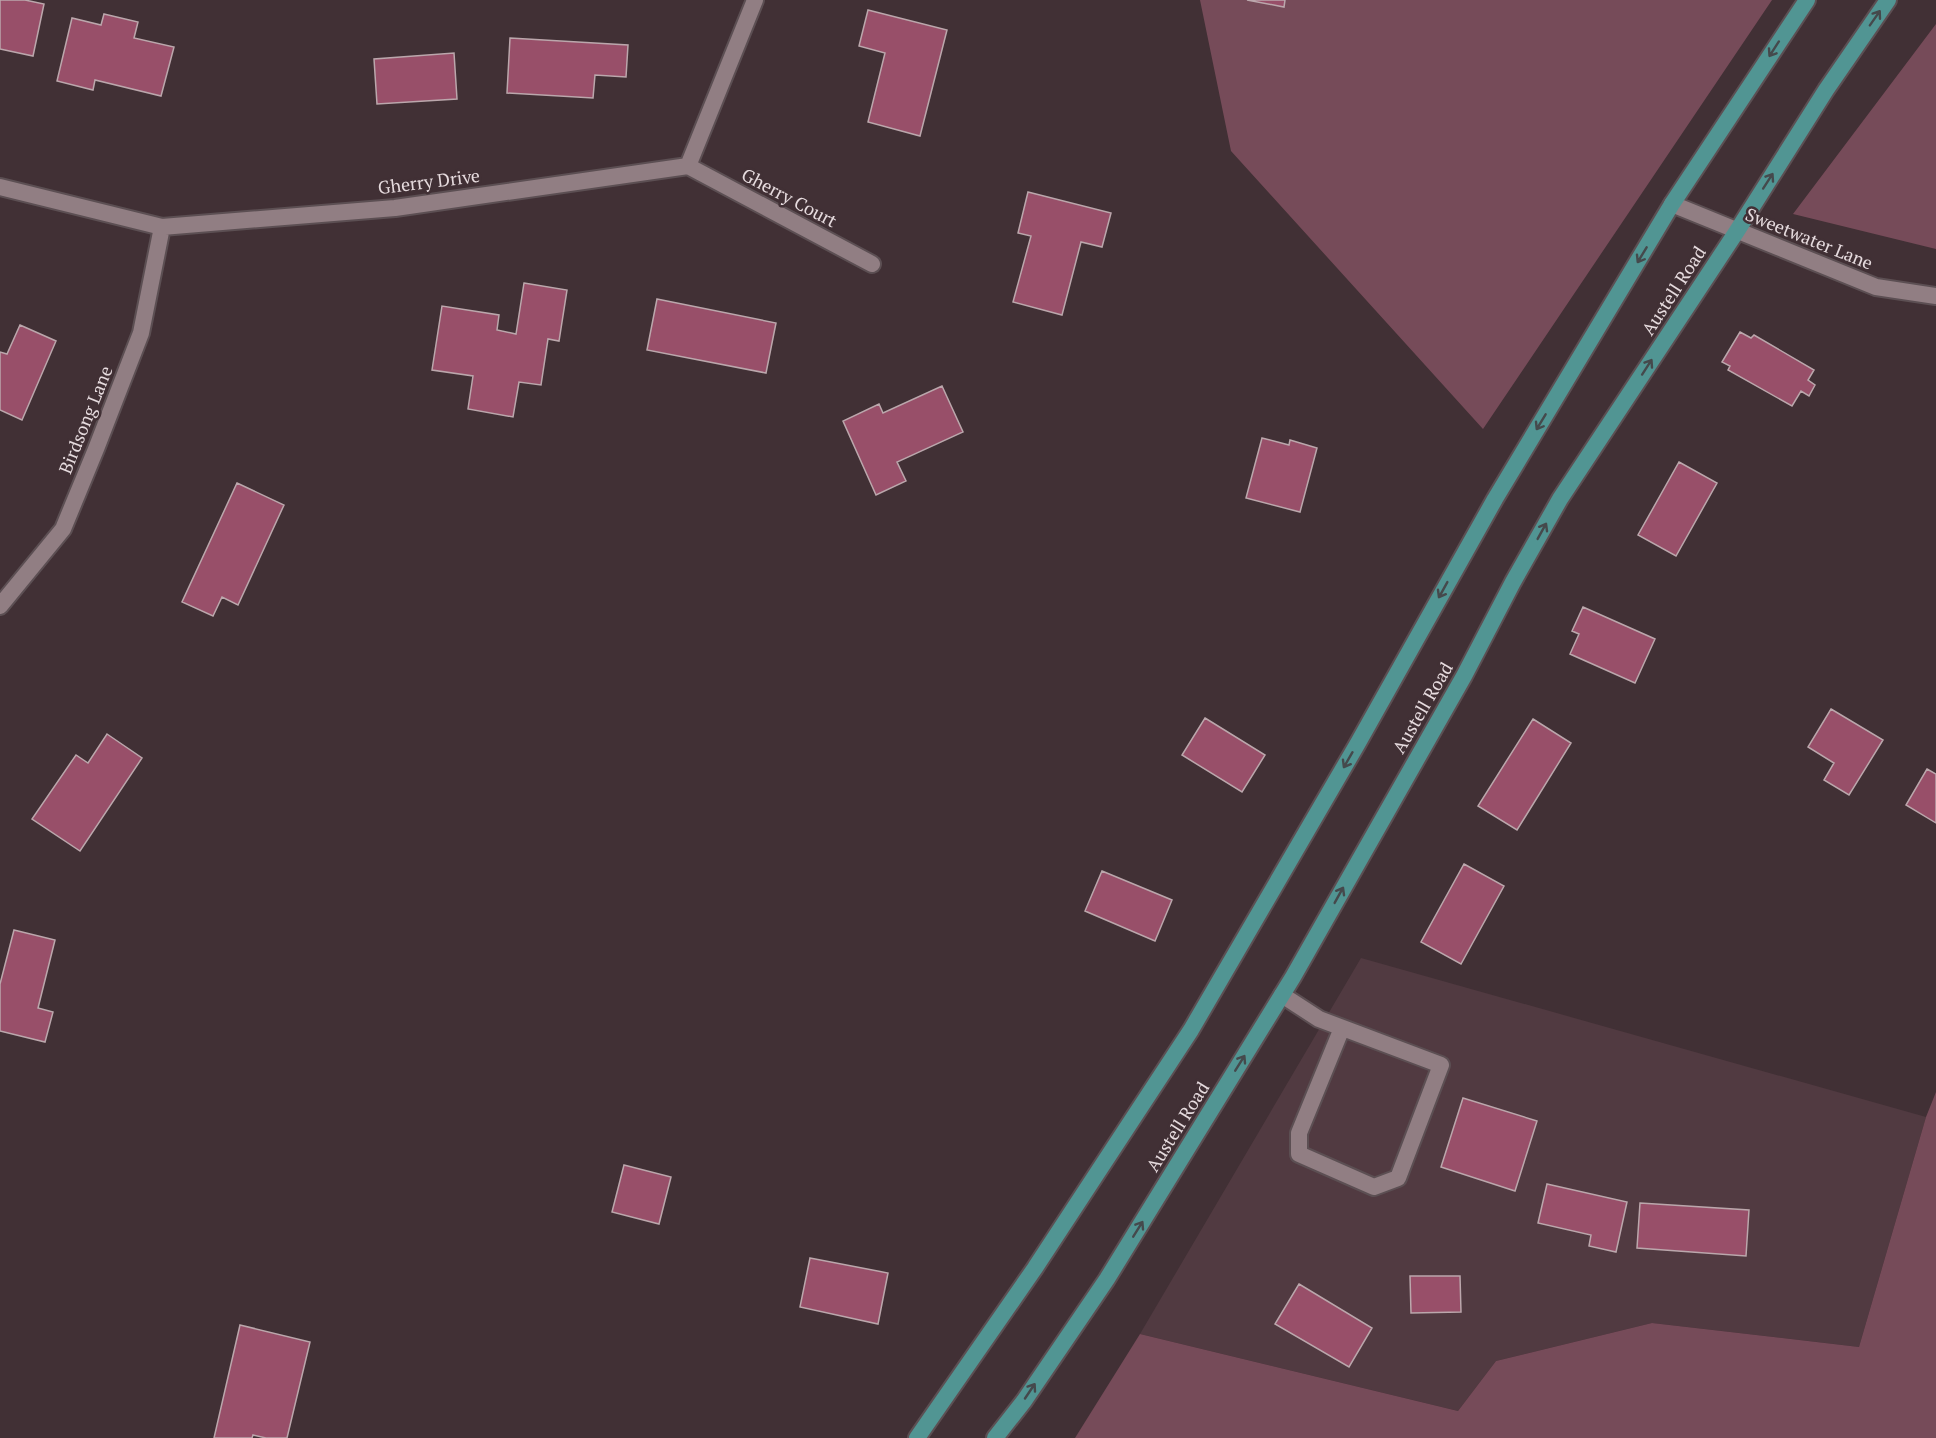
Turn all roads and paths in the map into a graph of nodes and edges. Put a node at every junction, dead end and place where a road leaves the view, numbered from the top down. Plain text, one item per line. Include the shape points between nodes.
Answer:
1 (755, 0) edge
2 (1807, 0) edge
3 (1888, 0) edge
4 (688, 166) junction
5 (0, 187) edge
6 (1672, 204) junction
7 (162, 227) junction
8 (1737, 231) junction
9 (872, 264) dead end
10 (1936, 296) edge
11 (0, 606) edge
12 (1282, 995) junction
13 (1342, 1028) junction
14 (917, 1438) edge
15 (995, 1438) edge

1 - 4 street
2 -> 6 main road
8 -> 3 main road, Austell Road
4 - 7 street, Gherry Drive via 395,208
4 - 9 street, Gherry Court
5 - 7 street, Gherry Drive
6 - 8 street, Sweetwater Lane
6 -> 14 main road via 1494,499 1358,743 1191,1029 1035,1268
7 - 11 street, Birdsong Lane via 141,333 63,529
8 - 10 street, Sweetwater Lane via 1876,287
12 -> 8 main road, Austell Road via 1560,499
12 - 13 street via 1319,1019
15 -> 12 main road, Austell Road via 1107,1279
13 - 13 street via 1441,1065 1398,1178 1374,1187 1299,1154 1299,1133

